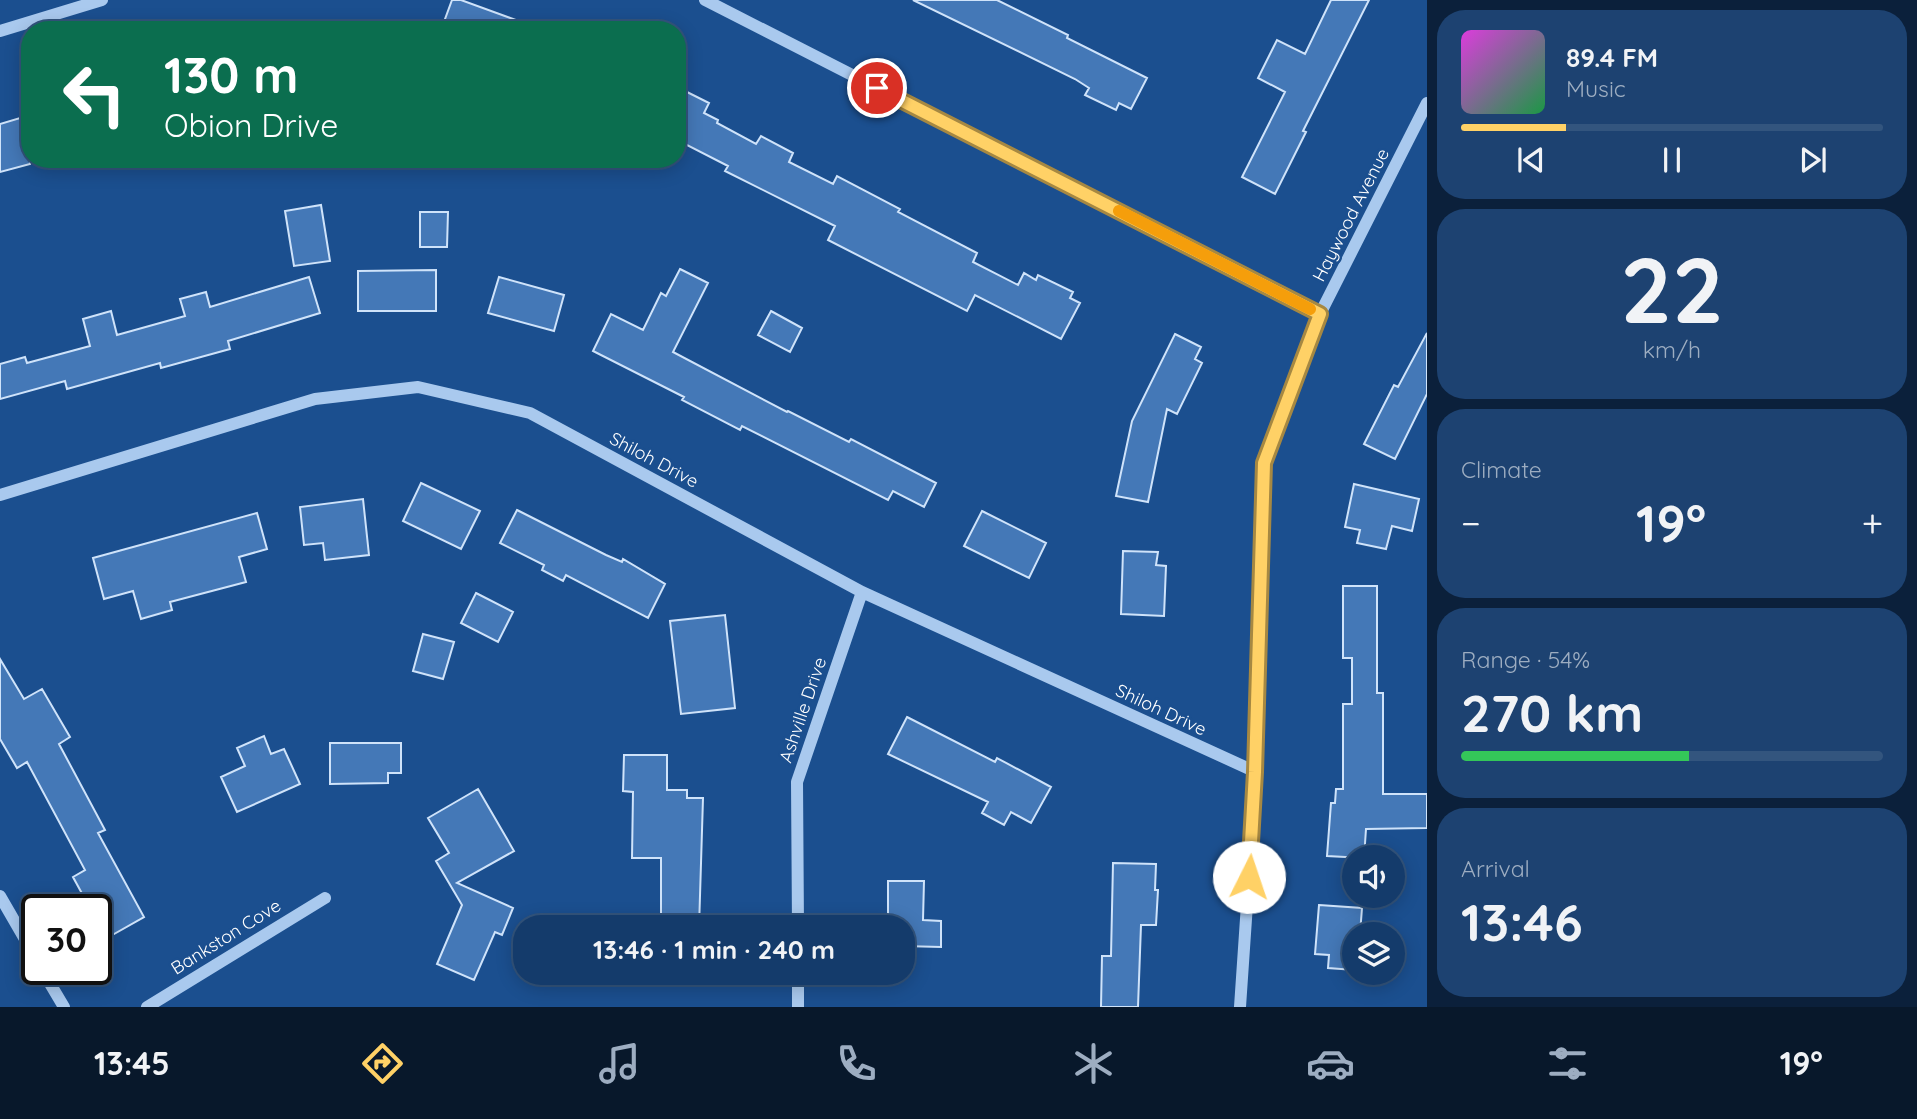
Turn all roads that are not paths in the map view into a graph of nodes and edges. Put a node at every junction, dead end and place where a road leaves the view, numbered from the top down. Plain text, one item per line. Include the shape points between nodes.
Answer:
1 (102, 0) edge
2 (705, 0) edge
3 (33, 21) edge
4 (21, 25) edge
5 (0, 31) edge
6 (1427, 103) edge
7 (1320, 314) junction
8 (0, 495) edge
9 (862, 592) junction
10 (1255, 772) junction
11 (0, 896) edge
12 (325, 898) dead end
13 (798, 915) edge
14 (21, 932) edge
15 (51, 985) edge
16 (798, 985) edge
17 (64, 1007) edge
18 (147, 1007) edge
19 (798, 1007) edge
20 (1240, 1007) edge

1 - 3 street
2 - 7 street
4 - 5 street
6 - 7 street, Haywood Avenue
7 - 10 street, Haywood Avenue via 1264,463
8 - 9 street, Shiloh Drive via 316,399 418,387 530,413
9 - 10 street, Shiloh Drive
9 - 13 street, Ashville Drive via 797,782
10 - 20 street, Haywood Avenue
11 - 14 street
12 - 18 street, Bankston Cove
15 - 17 street
16 - 19 street

